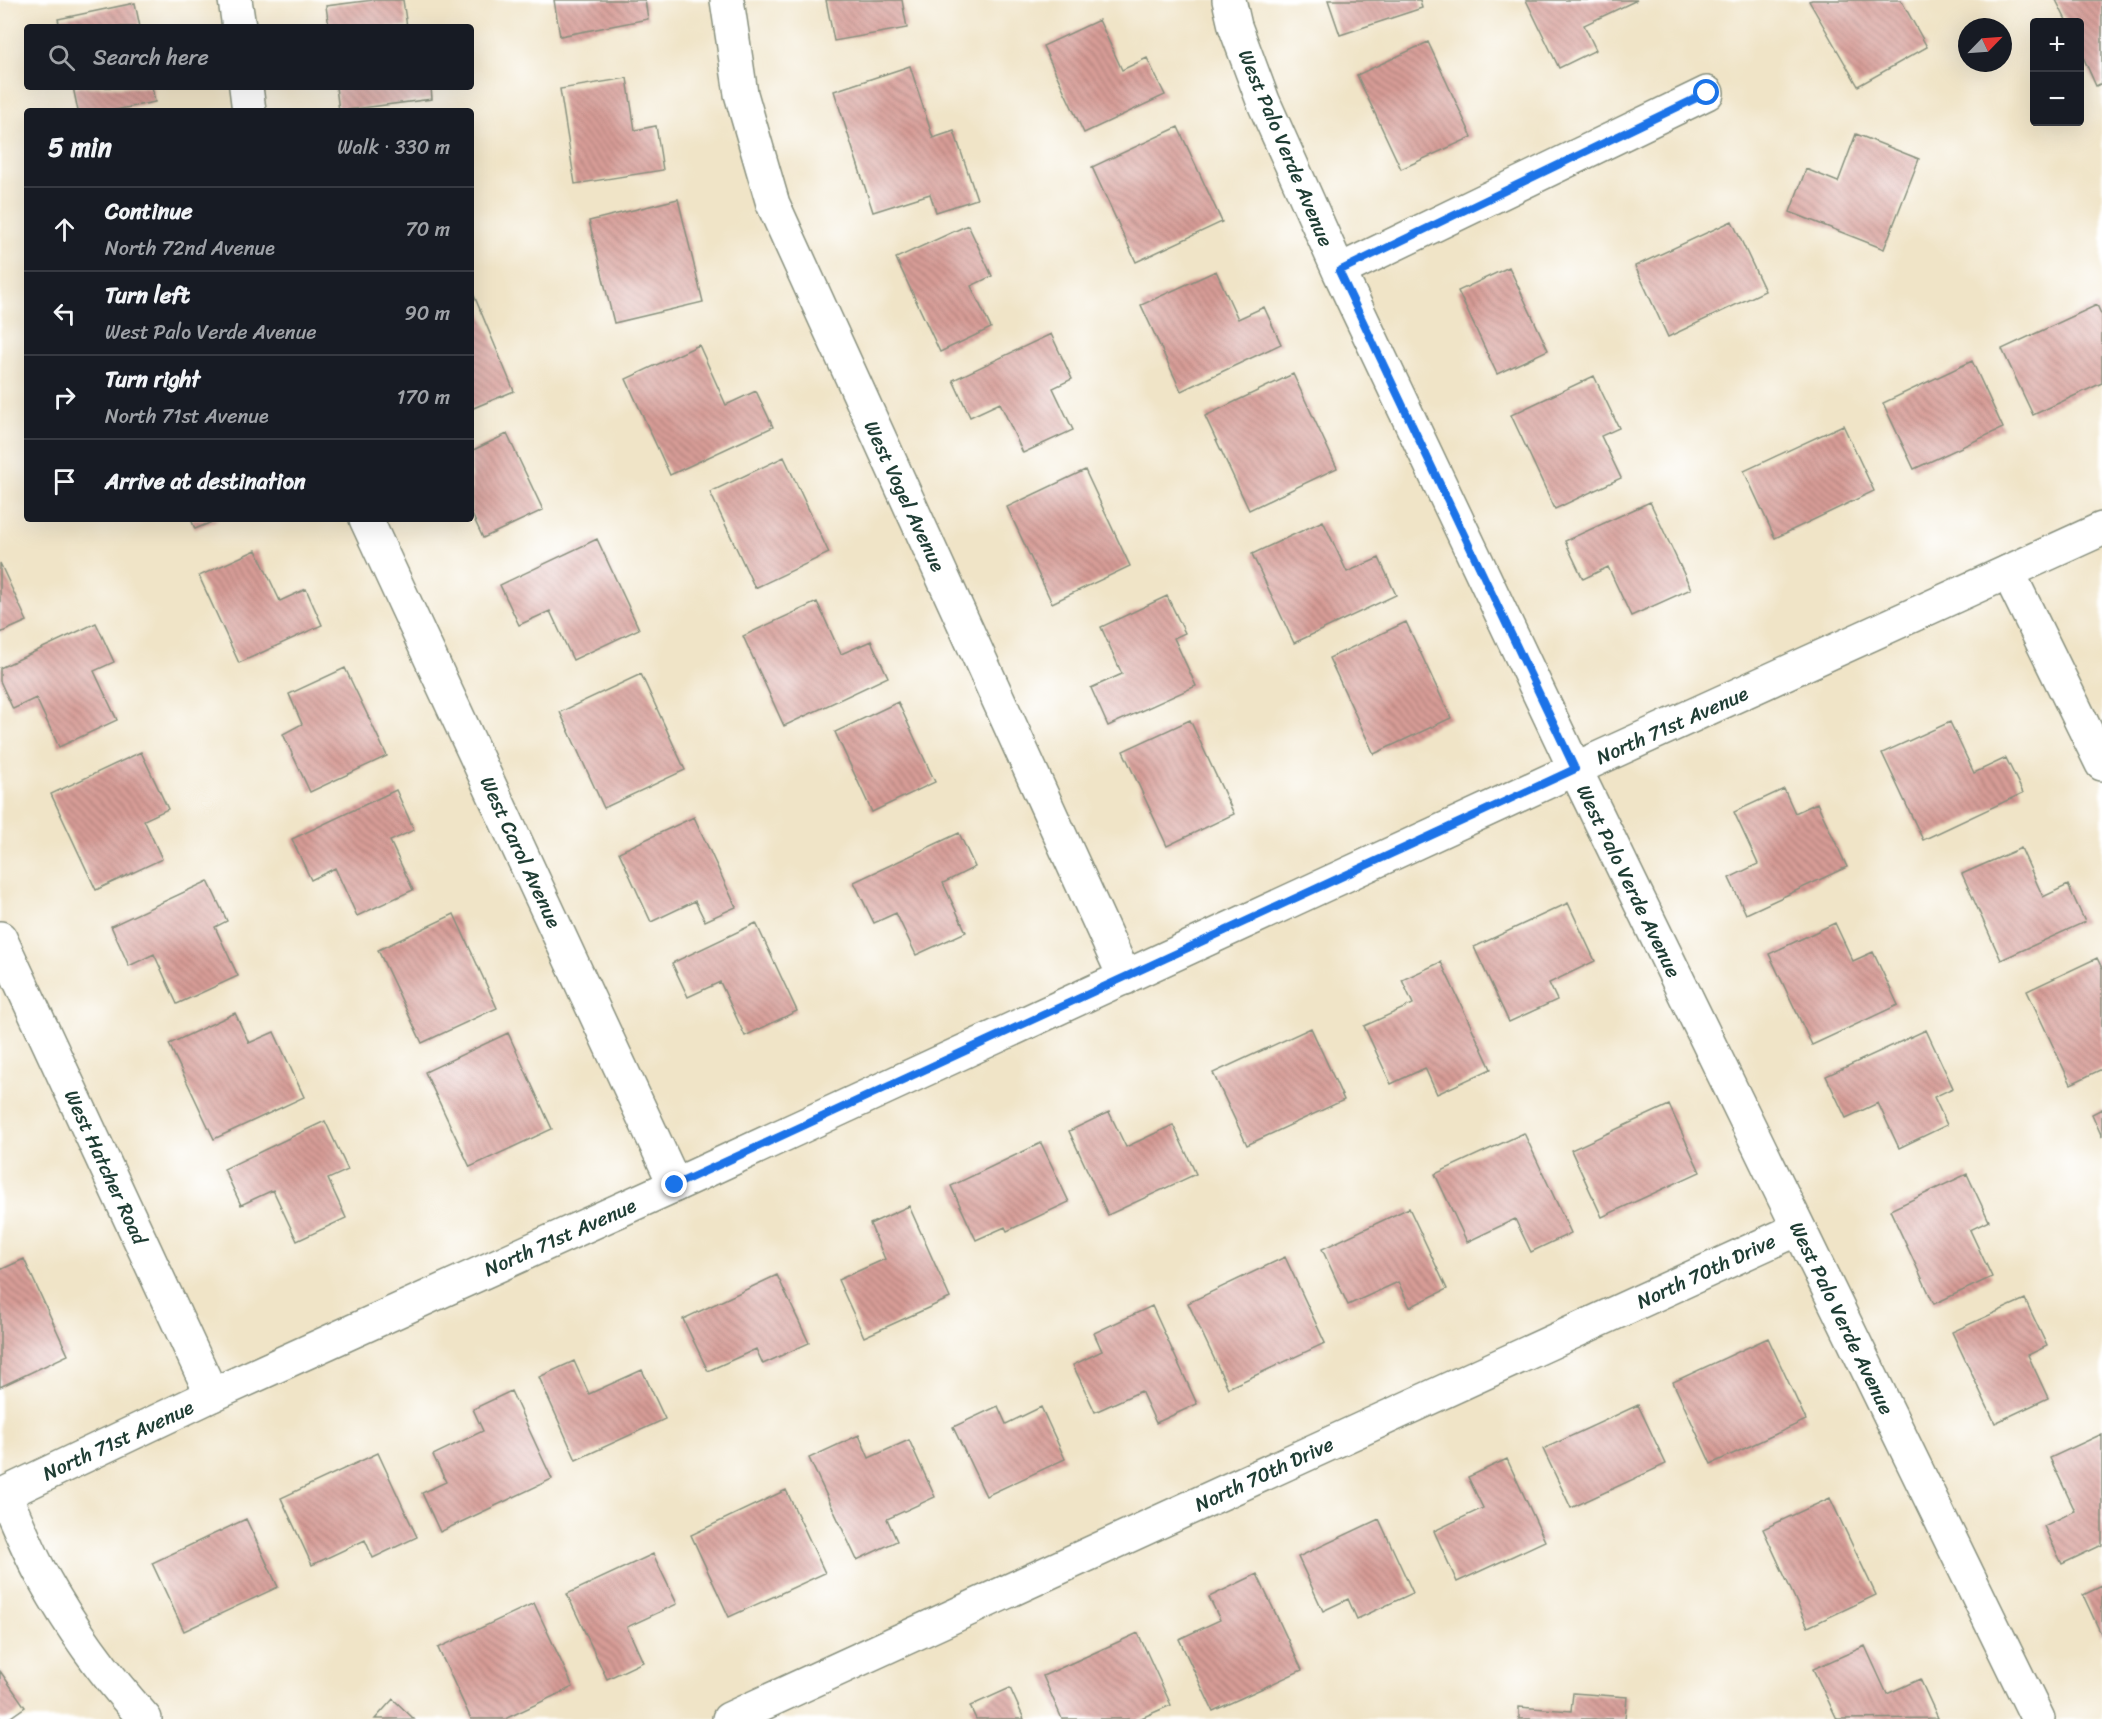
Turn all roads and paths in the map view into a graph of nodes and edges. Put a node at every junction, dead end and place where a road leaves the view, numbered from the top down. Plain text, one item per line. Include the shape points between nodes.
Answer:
1 (235, 0) edge
2 (727, 0) edge
3 (1229, 0) edge
4 (238, 24) edge
5 (246, 90) edge
6 (1707, 93) dead end
7 (249, 108) edge
8 (1339, 271) junction
9 (367, 522) edge
10 (2102, 529) edge
11 (2008, 572) junction
12 (2102, 764) edge
13 (1575, 769) junction
14 (0, 938) edge
15 (1125, 978) junction
16 (675, 1185) junction
17 (1798, 1229) junction
18 (212, 1395) junction
19 (2, 1495) edge
20 (145, 1719) edge
21 (729, 1719) edge
22 (2038, 1719) edge

1 - 4 street
2 - 15 street, West Vogel Avenue via 741,94 773,204
3 - 8 street, West Palo Verde Avenue via 1263,101
5 - 7 street
6 - 8 street
8 - 13 street, West Palo Verde Avenue
9 - 16 street, West Carol Avenue
10 - 11 street, North 71st Avenue
11 - 12 street
11 - 13 street, North 71st Avenue
13 - 15 street, North 71st Avenue
13 - 17 street, West Palo Verde Avenue
14 - 18 street, West Hatcher Road
15 - 16 street, North 71st Avenue
16 - 18 street, North 71st Avenue
17 - 21 street, North 70th Drive
17 - 22 street, West Palo Verde Avenue
18 - 19 street, North 71st Avenue
19 - 20 street via 42,1576 74,1629

